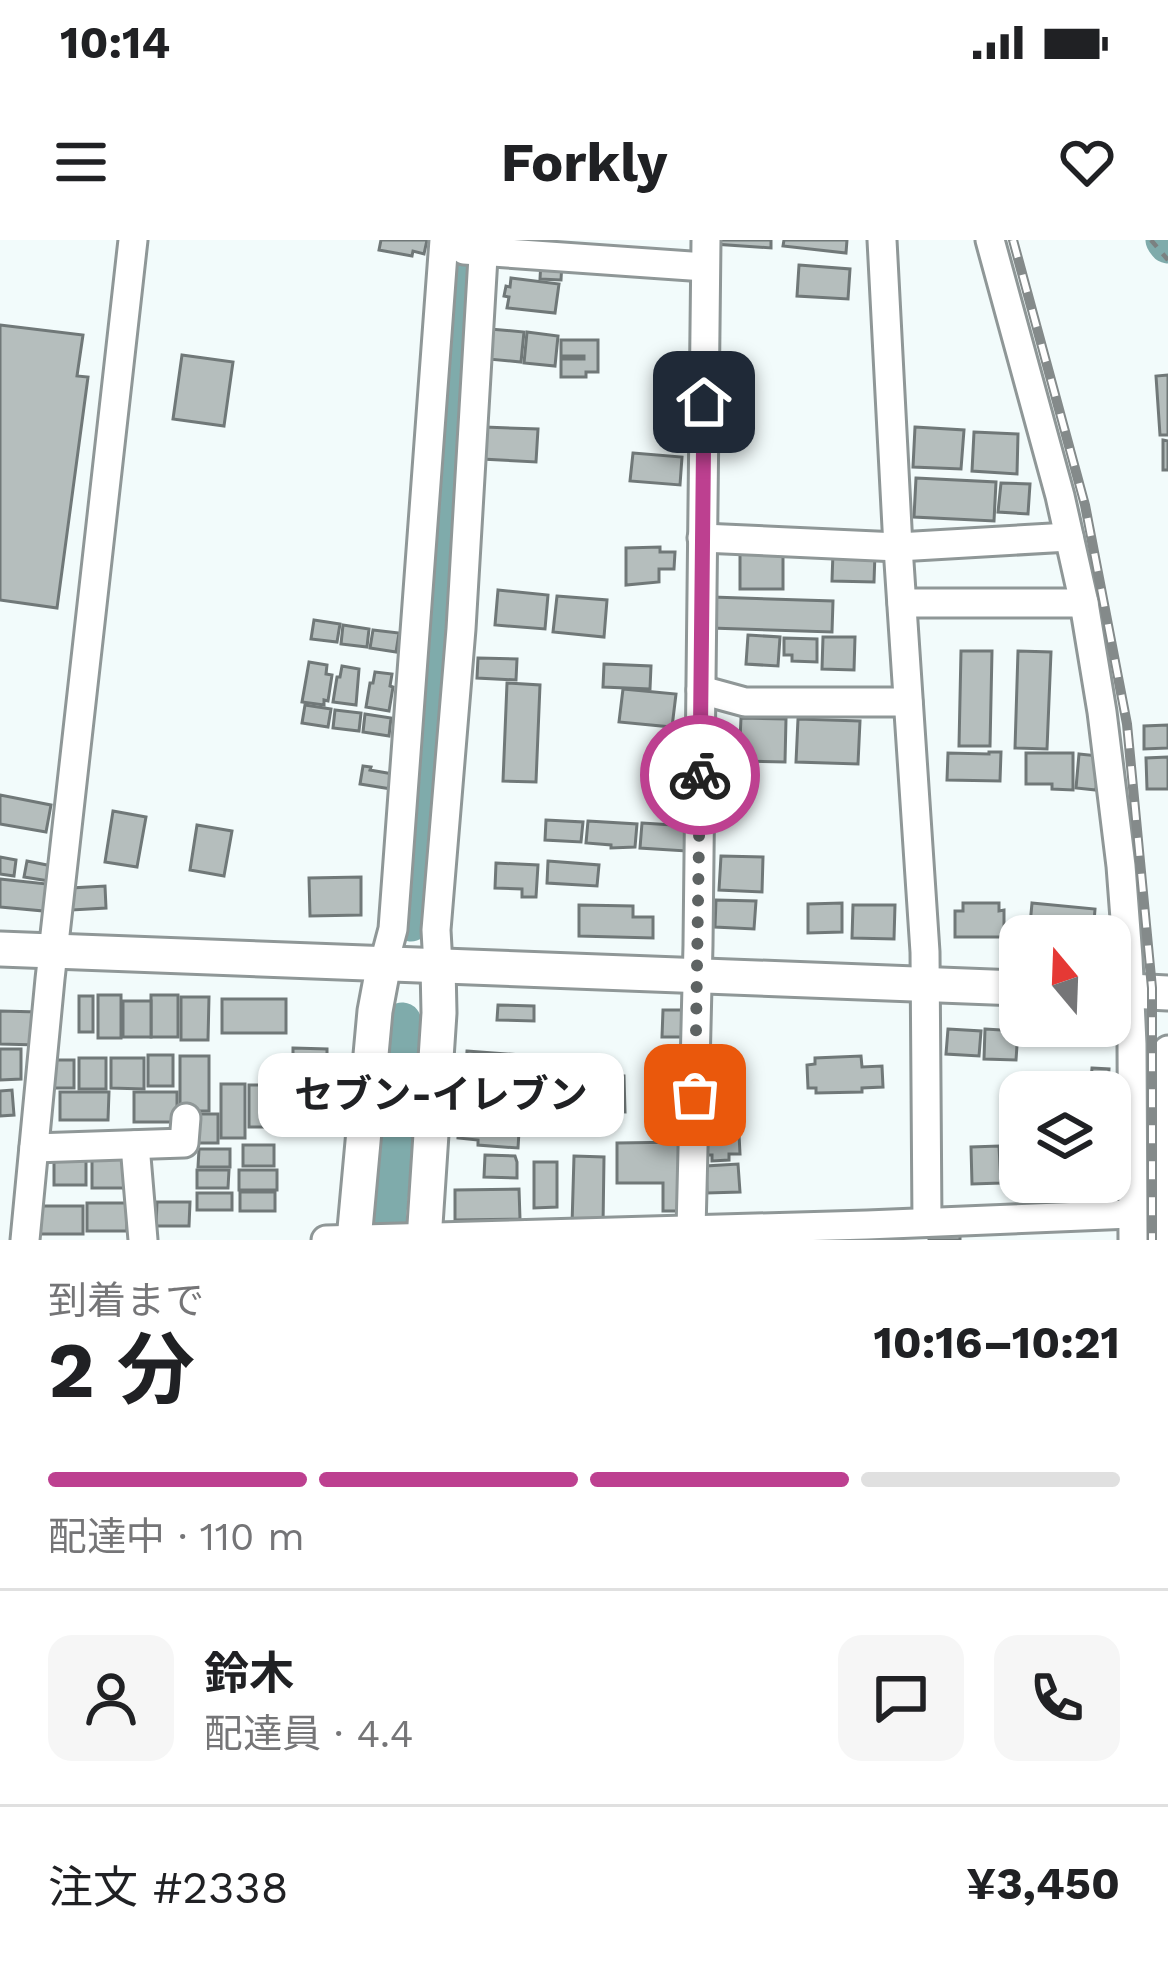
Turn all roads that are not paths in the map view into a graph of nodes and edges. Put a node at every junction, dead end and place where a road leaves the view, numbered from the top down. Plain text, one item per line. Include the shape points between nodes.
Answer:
1 (133, 240) edge
2 (882, 240) edge
3 (990, 240) edge
4 (464, 247) edge
5 (706, 253) edge
6 (1069, 537) junction
7 (702, 538) junction
8 (898, 547) junction
9 (902, 603) junction
10 (1084, 603) junction
11 (440, 628) junction
12 (700, 690) junction
13 (908, 702) junction
14 (1121, 915) edge
15 (0, 949) edge
16 (53, 951) junction
17 (384, 963) junction
18 (438, 966) junction
19 (697, 977) junction
20 (926, 985) junction
21 (999, 987) edge
22 (1131, 991) edge
23 (1168, 993) edge
24 (1123, 1047) edge
25 (1168, 1050) edge
26 (186, 1118) dead end
27 (134, 1145) junction
28 (34, 1148) junction
29 (927, 1222) junction
30 (1166, 1225) edge
31 (1132, 1227) edge
32 (691, 1230) junction
33 (867, 1232) edge
34 (573, 1237) edge
35 (418, 1238) edge
36 (351, 1239) edge
37 (25, 1240) edge
38 (143, 1240) edge

1 - 16 street
2 - 8 street
3 - 6 street
4 - 5 street
4 - 11 street
4 - 11 street
5 - 7 street
6 - 8 street
6 - 10 street
7 - 8 street
7 - 12 street
8 - 9 street
9 - 10 street
9 - 13 street
10 - 14 street via 1121,866
11 - 17 street
11 - 18 street
12 - 13 street via 745,702
12 - 19 street
13 - 20 street
15 - 16 street
16 - 17 street
16 - 28 street
17 - 18 street
17 - 36 street
18 - 19 street
18 - 35 street
19 - 20 street
19 - 32 street
20 - 21 street
20 - 29 street
22 - 23 street
24 - 31 street
25 - 30 street
26 - 27 street via 184,1143
27 - 28 street
27 - 38 street
28 - 37 street
29 - 31 street
29 - 33 street
32 - 33 street
32 - 34 street
34 - 35 street
35 - 36 street

